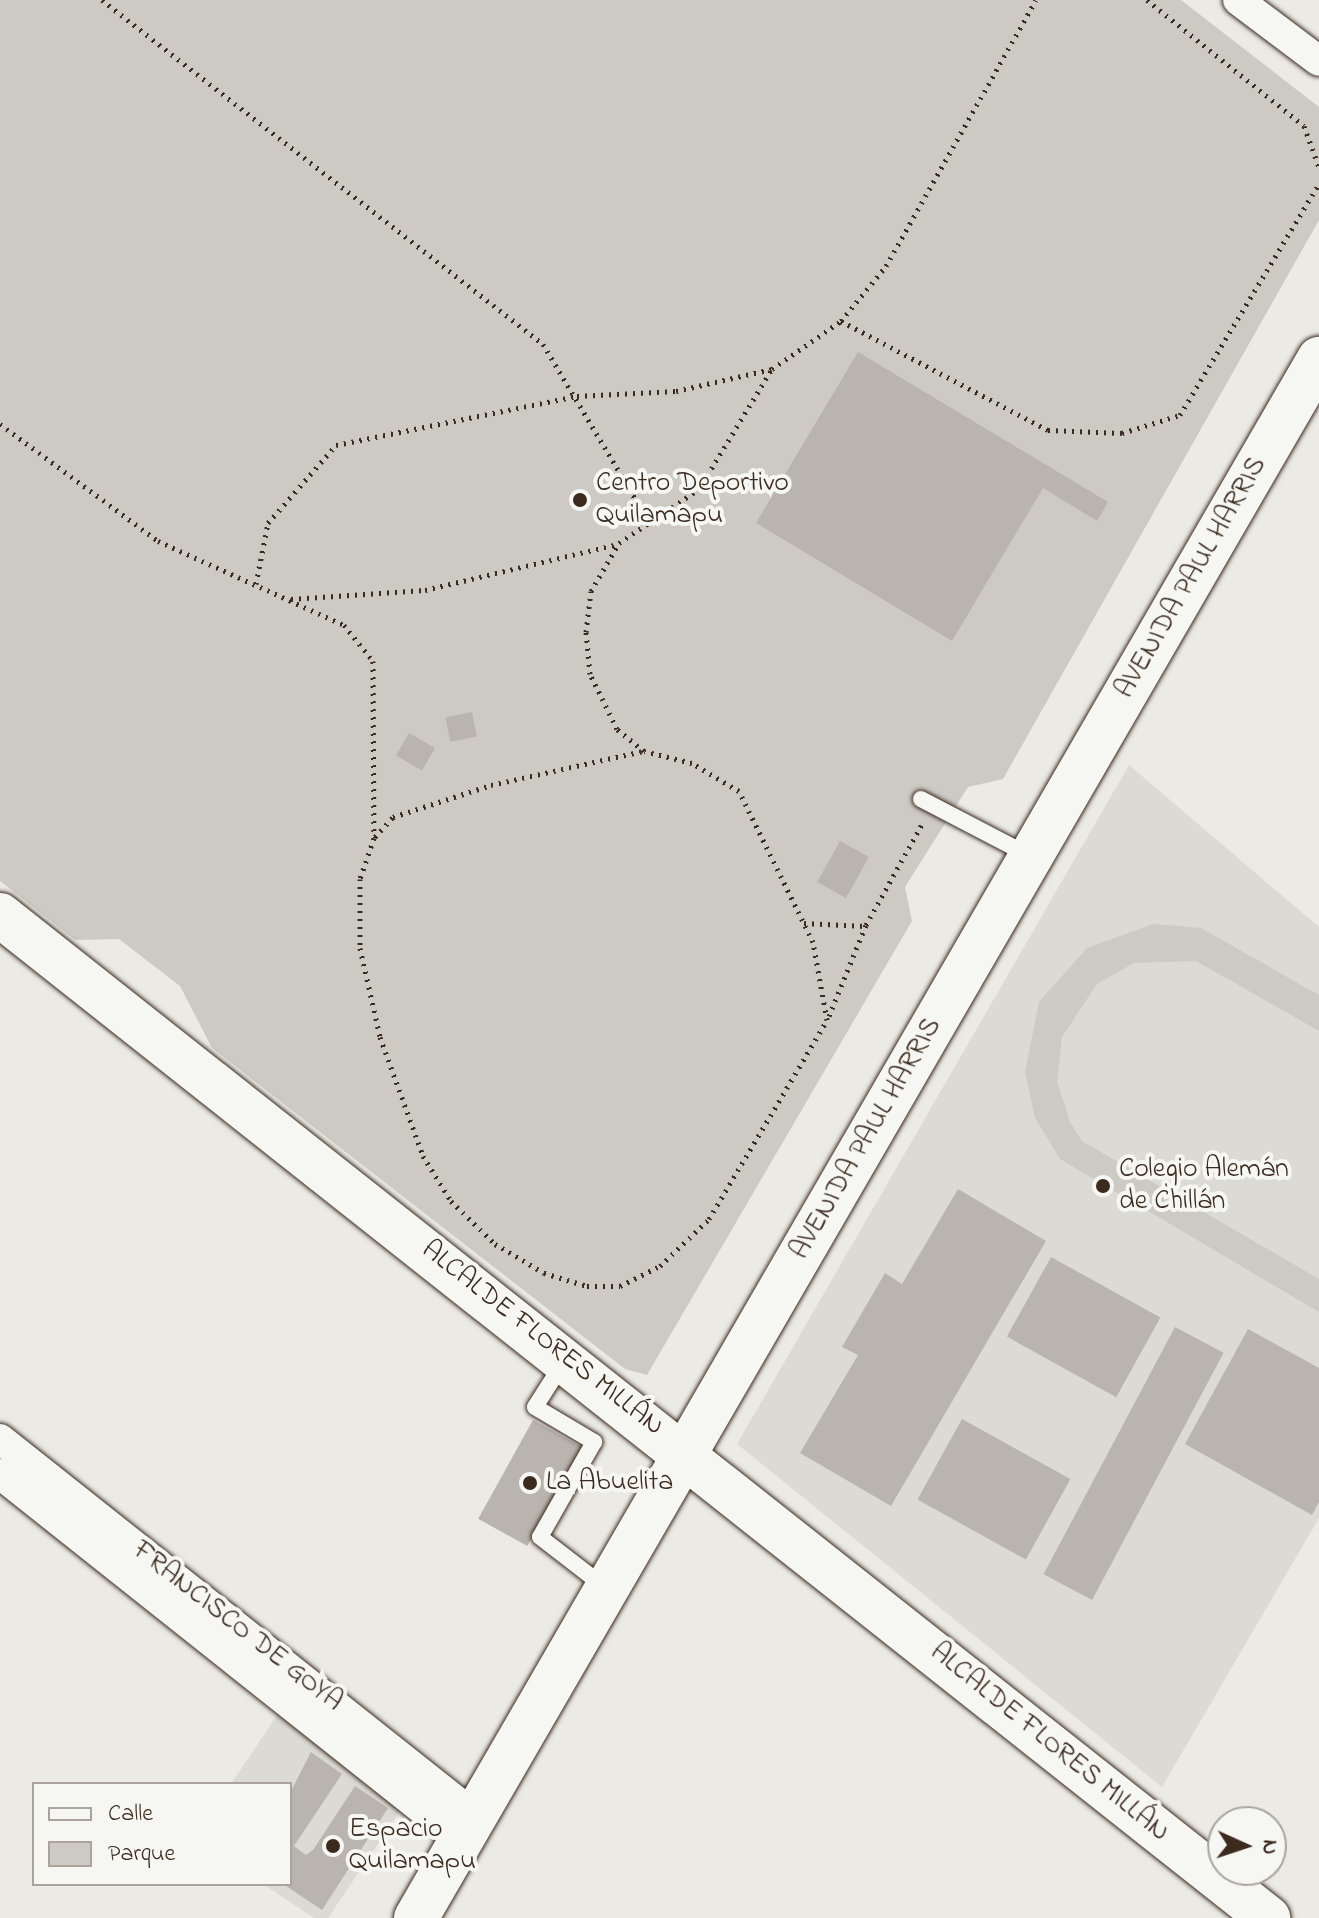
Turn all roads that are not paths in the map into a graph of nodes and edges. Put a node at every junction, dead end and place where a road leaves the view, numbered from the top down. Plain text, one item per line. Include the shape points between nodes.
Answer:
1 (1238, 0) edge
2 (1319, 61) edge
3 (1313, 384) edge
4 (927, 803) road end
5 (1031, 857) junction
6 (0, 915) edge
7 (566, 1358) junction
8 (0, 1439) edge
9 (685, 1452) junction
10 (0, 1474) edge
11 (606, 1588) junction
12 (468, 1828) junction
13 (416, 1918) edge
14 (1268, 1918) edge

1 - 2 street
3 - 5 main road, AVENIDA PAUL HARRIS
4 - 5 lane
5 - 9 main road, AVENIDA PAUL HARRIS
6 - 7 main road, ALCALDE FLORES MILLÁN
7 - 9 main road, ALCALDE FLORES MILLÁN
7 - 11 lane via 535,1407 594,1442 540,1537
8 - 12 street, FRANCISCO DE GOYA
9 - 11 main road, AVENIDA PAUL HARRIS
9 - 14 main road, ALCALDE FLORES MILLÁN
10 - 12 street, FRANCISCO DE GOYA
11 - 12 main road, AVENIDA PAUL HARRIS
12 - 13 main road, AVENIDA PAUL HARRIS

